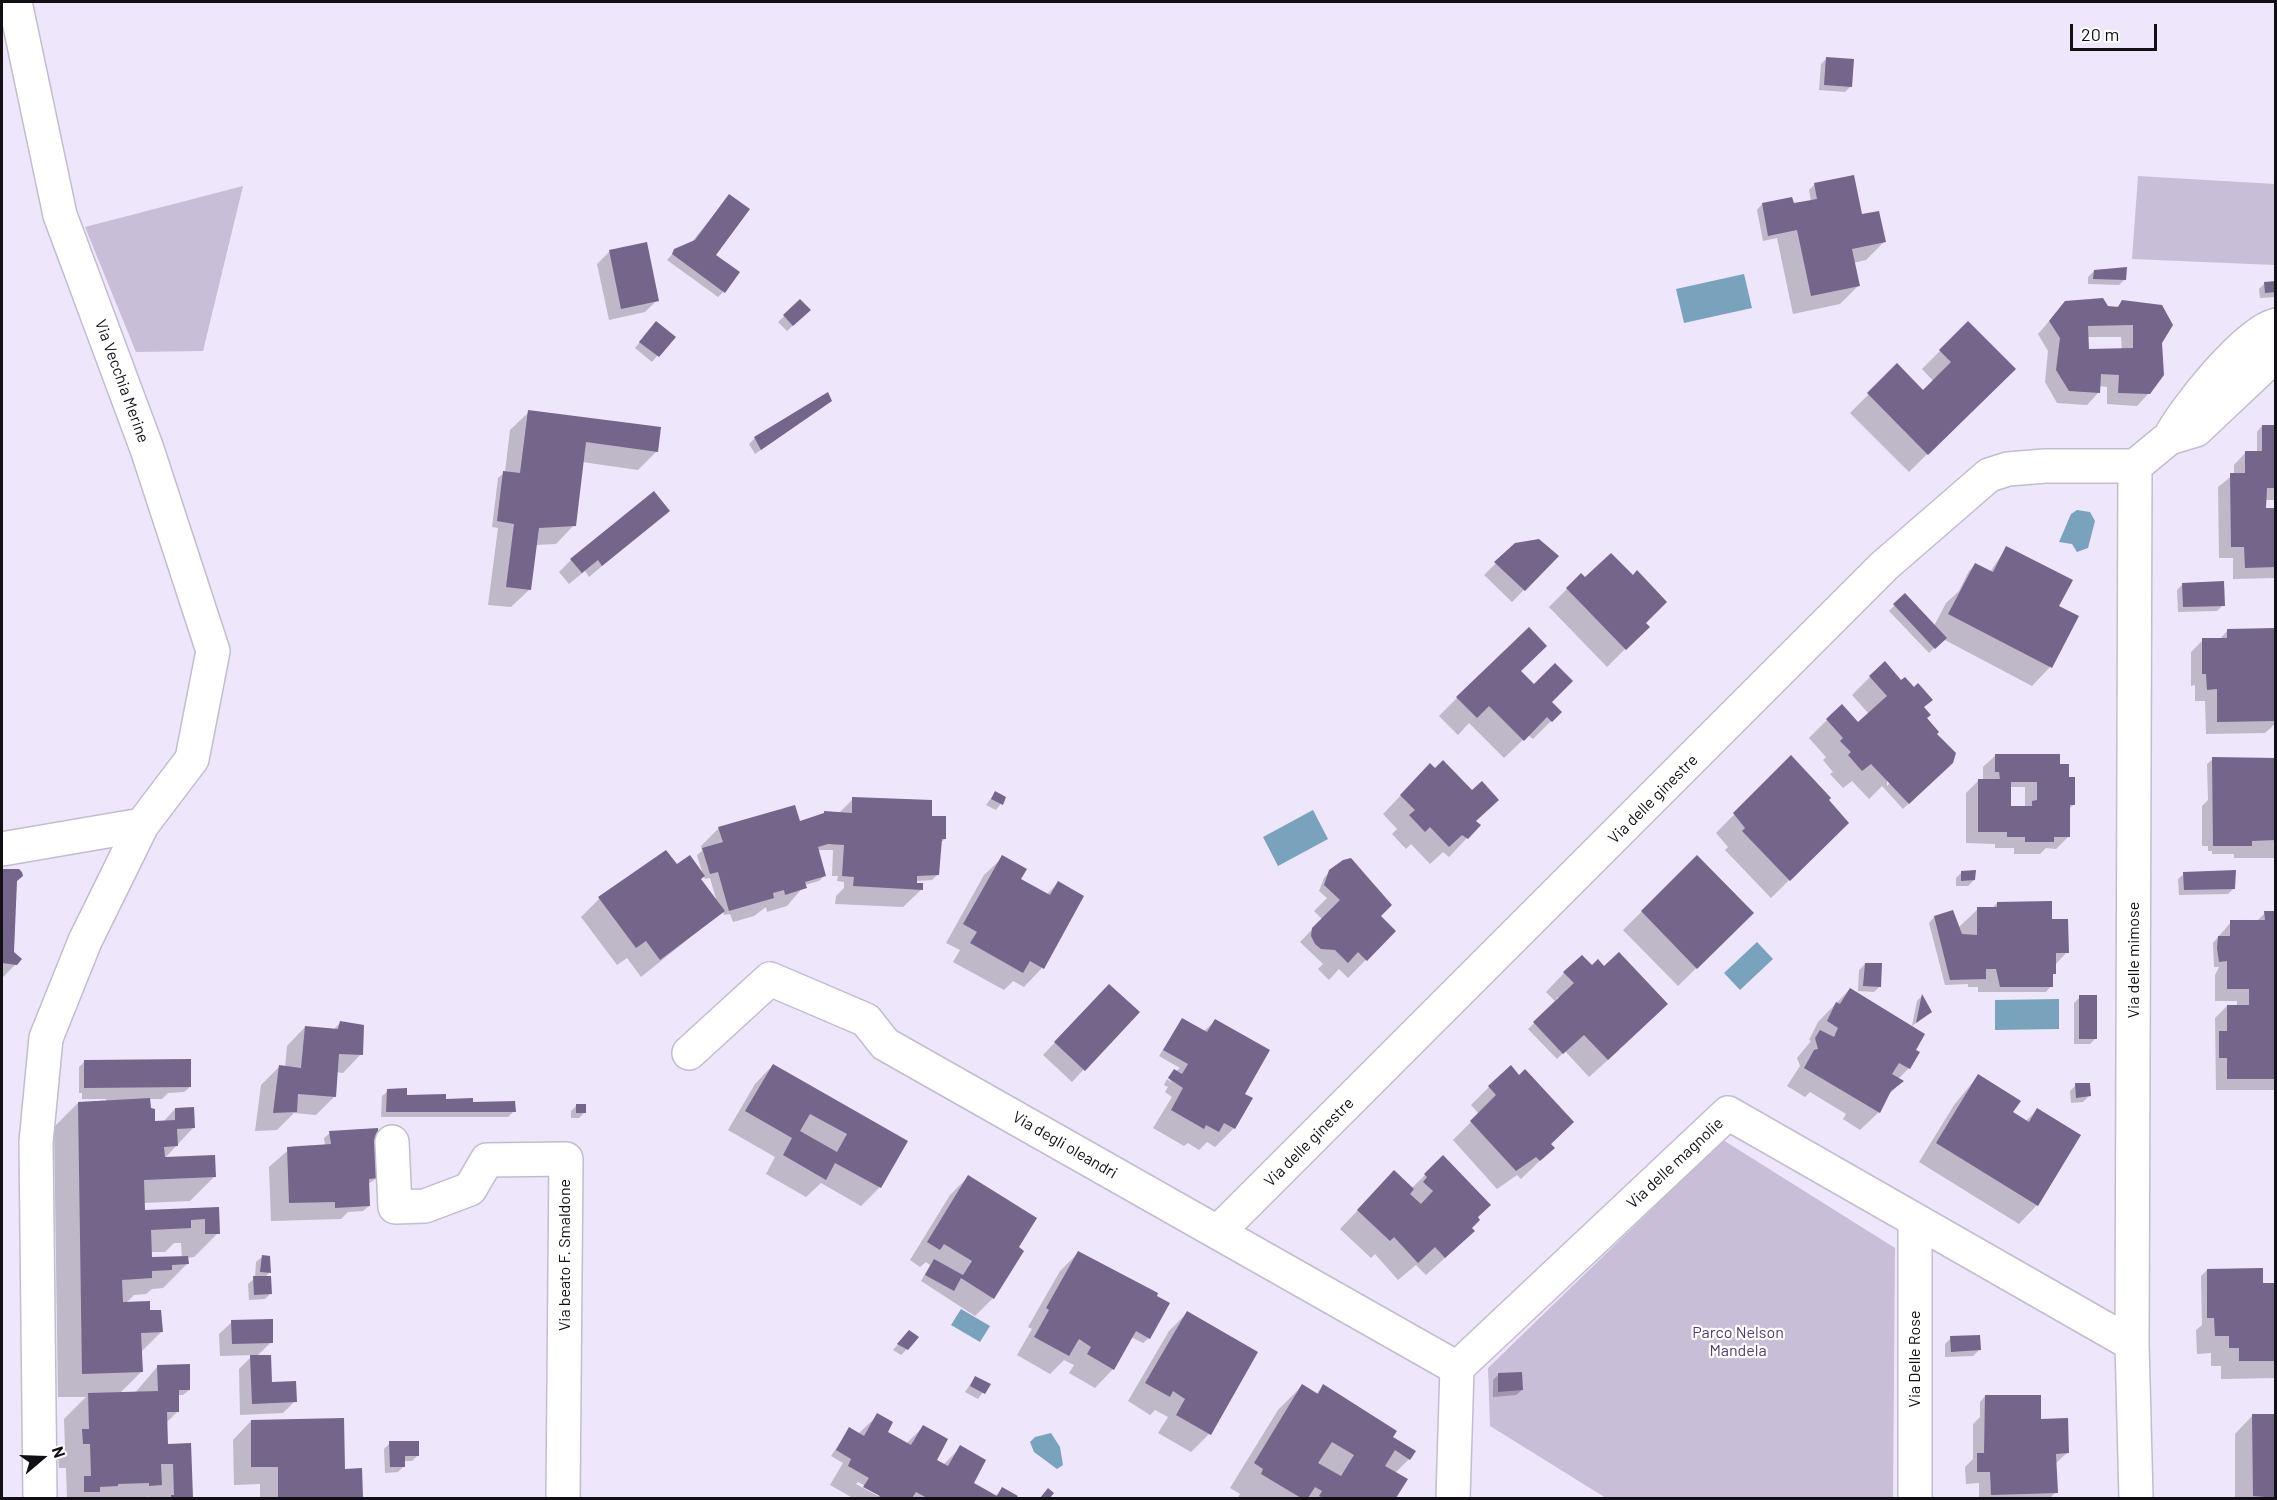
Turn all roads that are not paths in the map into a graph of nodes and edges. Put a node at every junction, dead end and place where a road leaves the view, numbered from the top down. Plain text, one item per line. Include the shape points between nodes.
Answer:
1 (15, 2) edge
2 (2276, 325) edge
3 (2276, 359) edge
4 (2169, 438) junction
5 (2135, 466) junction
6 (142, 825) junction
7 (2, 849) edge
8 (689, 1053) dead end
9 (392, 1142) dead end
10 (1915, 1220) junction
11 (1218, 1232) junction
12 (2132, 1344) junction
13 (1457, 1368) junction
14 (40, 1498) edge
15 (563, 1498) edge
16 (1453, 1498) edge
17 (1915, 1498) edge
18 (2136, 1498) edge

1 - 6 street, Via Vecchia Merine via 60,215 147,449 213,651 192,759
2 - 4 street via 2245,345 2181,415
3 - 4 street via 2196,430
4 - 5 street
5 - 11 street, Via delle ginestre via 2008,468 1989,475 1971,489 1884,566
5 - 12 street, Via delle mimose
6 - 7 street
6 - 14 street via 85,941 46,1038 36,1142
8 - 11 street, Via degli oleandri via 770,979 866,1020 885,1044
9 - 15 street, Via beato F. Smaldone via 395,1207 425,1206 470,1189 487,1160 566,1160
10 - 12 street, Via delle magnolie
10 - 13 street, Via delle magnolie via 1728,1113
10 - 17 street, Via Delle Rose
11 - 13 street, Via degli oleandri
12 - 18 street, Via delle mimose
13 - 16 street

